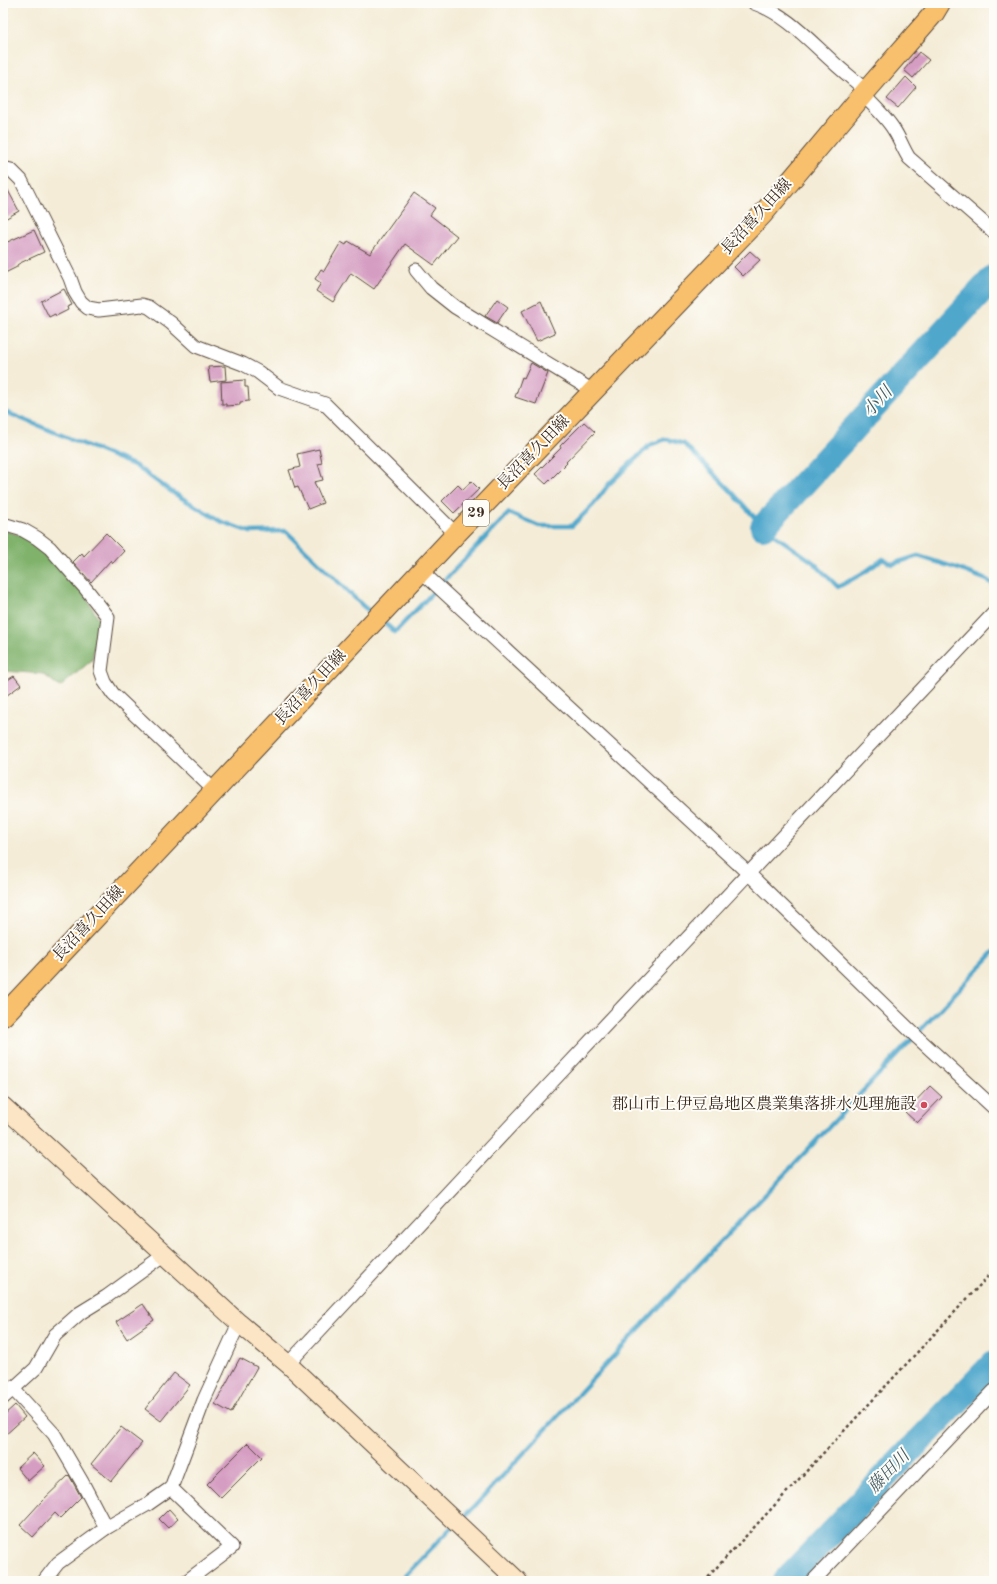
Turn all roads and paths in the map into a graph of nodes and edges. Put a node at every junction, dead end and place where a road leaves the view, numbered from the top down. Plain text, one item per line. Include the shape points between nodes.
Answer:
1 (754, 3) edge
2 (940, 3) edge
3 (864, 93) junction
4 (3, 168) edge
5 (994, 232) edge
6 (416, 270) dead end
7 (593, 391) junction
8 (3, 524) edge
9 (456, 534) junction
10 (421, 571) junction
11 (994, 613) edge
12 (214, 790) junction
13 (748, 874) junction
14 (3, 1016) edge
15 (3, 1106) edge
16 (994, 1108) edge
17 (164, 1254) junction
18 (994, 1270) edge
19 (238, 1323) junction
20 (288, 1364) junction
21 (8, 1387) edge
22 (994, 1391) edge
23 (3, 1398) edge
24 (171, 1488) junction
25 (106, 1528) junction
26 (44, 1581) edge
27 (187, 1581) edge
28 (518, 1581) edge
29 (704, 1581) edge
30 (813, 1581) edge

1 - 3 street via 766,7 796,29 852,77
2 - 3 main road, 長沼喜久田線 / 29
3 - 5 street via 896,131 909,158
3 - 7 main road, 長沼喜久田線 / 29 via 762,214
4 - 9 street via 11,170 20,180 75,292 88,308 98,310 142,305 149,307 196,346 243,364 279,388 325,404
6 - 7 street via 431,288 455,307
7 - 9 main road, 長沼喜久田線 / 29
8 - 12 street via 23,530 50,548 86,589 108,617 101,671 105,682 113,694
9 - 10 main road, 長沼喜久田線 / 29
10 - 12 main road, 長沼喜久田線 / 29
10 - 13 street
11 - 13 street
12 - 14 main road, 長沼喜久田線 / 29
13 - 16 street
13 - 20 street
15 - 17 street
17 - 19 street
17 - 21 street via 80,1313 55,1335 36,1368
18 - 29 path
19 - 20 street
19 - 24 street via 204,1400
20 - 28 street
21 - 23 street
21 - 25 street via 54,1434
22 - 30 street
24 - 25 street
24 - 27 street via 232,1547
25 - 26 street via 58,1563

